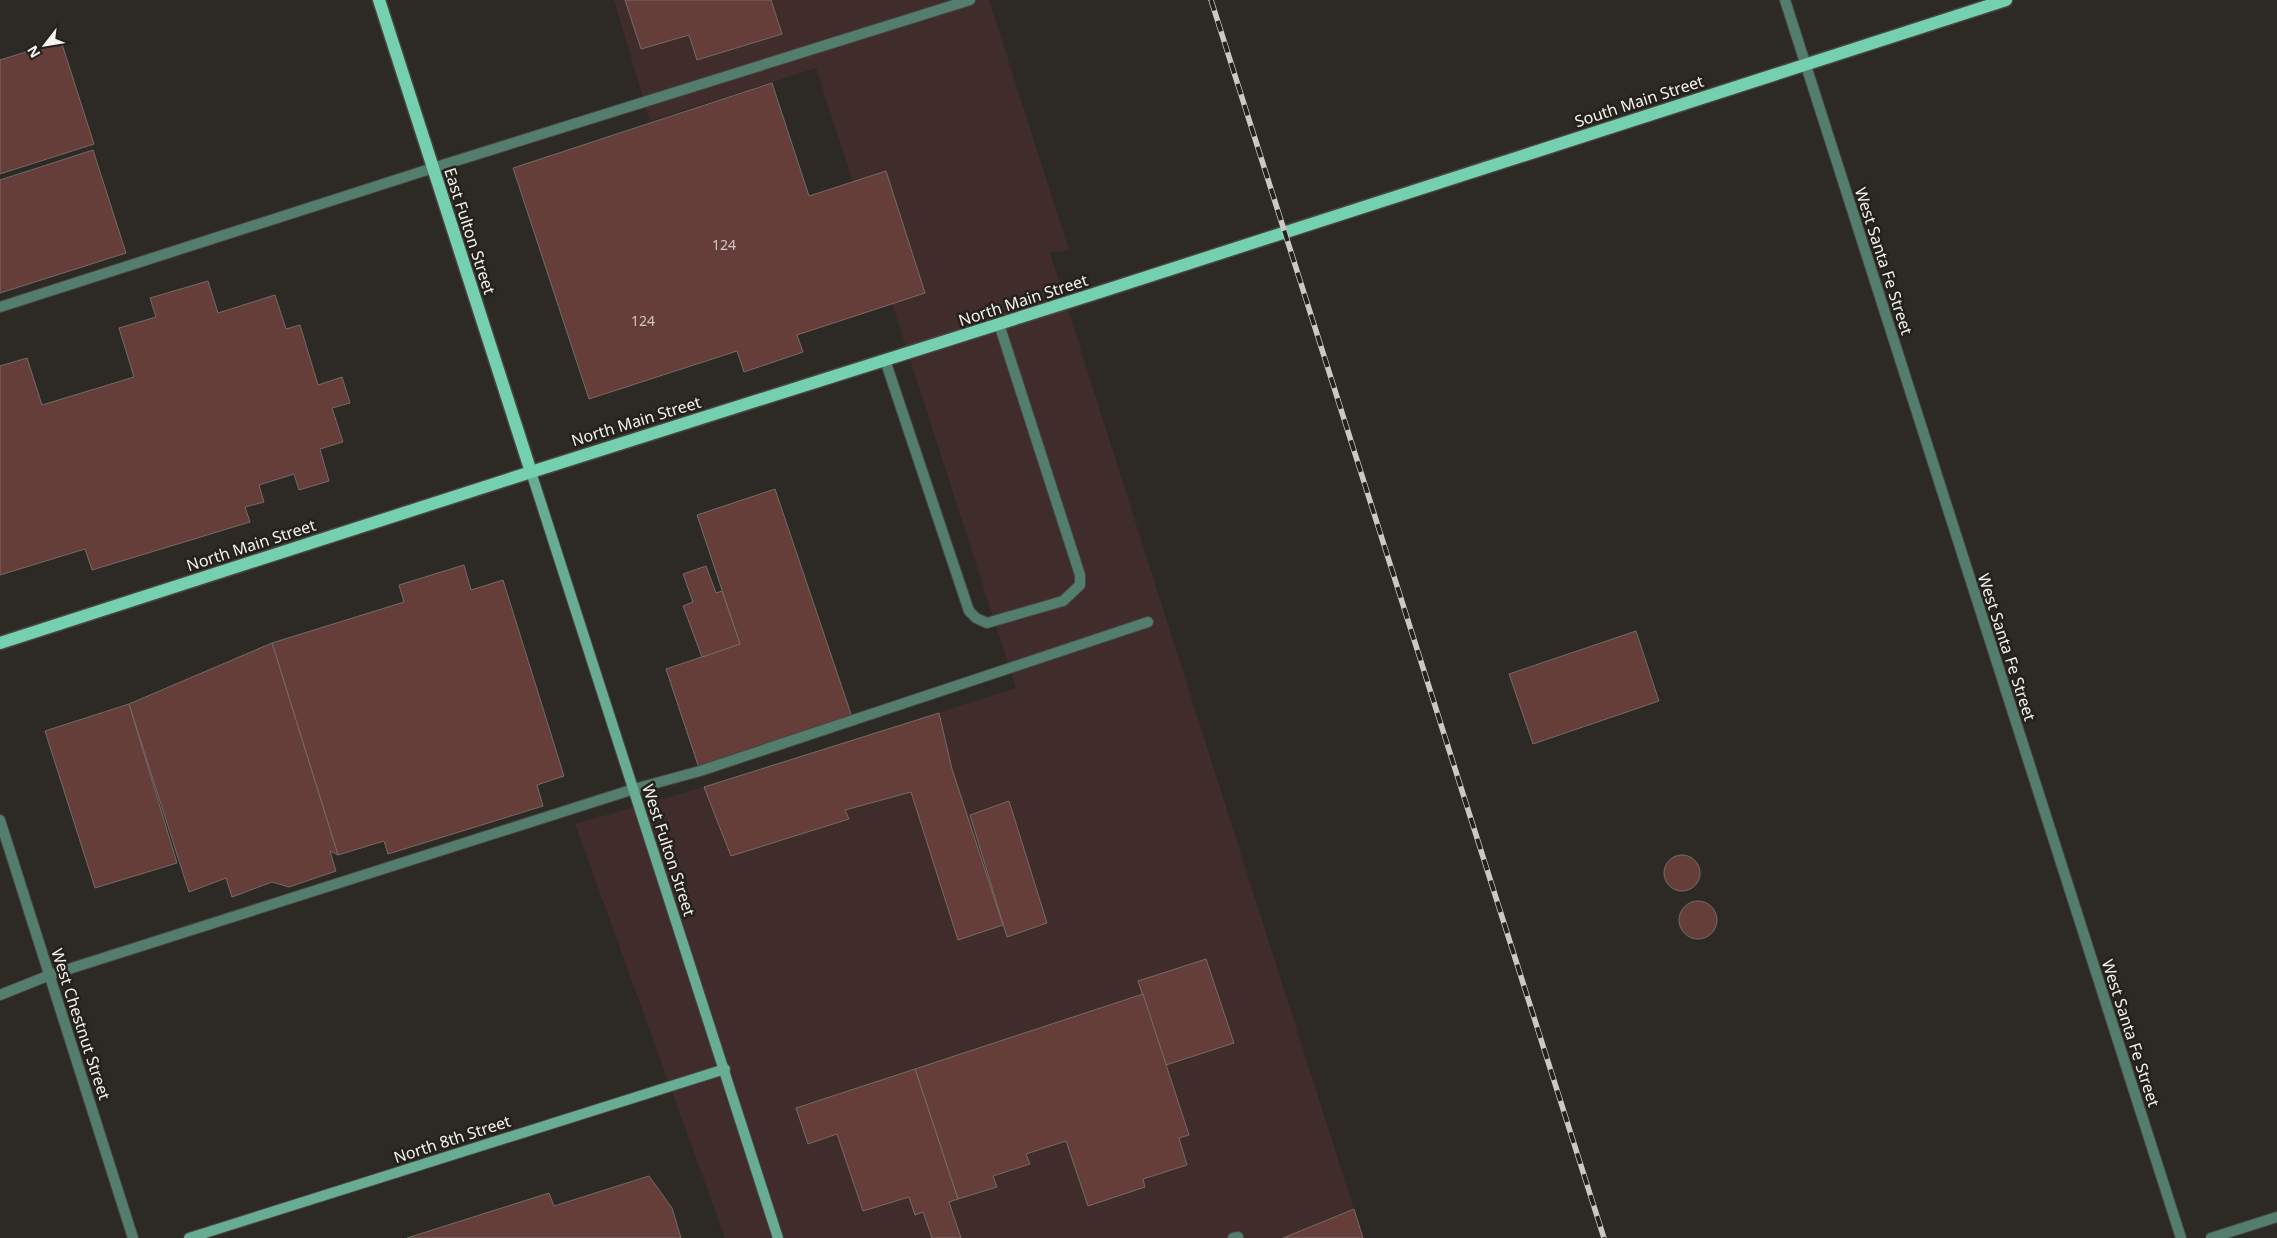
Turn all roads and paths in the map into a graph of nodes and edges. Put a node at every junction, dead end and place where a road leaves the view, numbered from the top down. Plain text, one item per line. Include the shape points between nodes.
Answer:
1 (379, 0) edge
2 (970, 0) edge
3 (1785, 0) edge
4 (2006, 0) edge
5 (1805, 65) junction
6 (433, 168) junction
7 (1283, 232) joint
8 (0, 307) edge
9 (999, 324) junction
10 (885, 360) junction
11 (531, 472) junction
12 (1148, 622) dead end
13 (0, 643) edge
14 (634, 789) junction
15 (0, 820) edge
16 (50, 975) junction
17 (0, 995) edge
18 (724, 1069) junction
19 (2277, 1217) edge
20 (133, 1238) edge
21 (189, 1238) edge
22 (778, 1238) edge
23 (2181, 1238) edge
24 (2211, 1238) edge

1 - 6 main road, East Fulton Street
2 - 6 street
3 - 5 street, West Santa Fe Street
4 - 5 main road, South Main Street
5 - 7 main road, South Main Street
5 - 23 street, West Santa Fe Street
6 - 8 street
6 - 11 main road, East Fulton Street
7 - 9 main road, North Main Street
9 - 10 main road, North Main Street
9 - 10 street via 1080,574 1080,585 1063,601 987,623 969,610
10 - 11 main road, North Main Street
11 - 13 main road, North Main Street
11 - 14 street, West Fulton Street
12 - 14 street via 700,771
14 - 16 street
14 - 18 street, West Fulton Street
15 - 16 street, West Chestnut Street
16 - 17 street
16 - 20 street, West Chestnut Street
18 - 21 street, North 8th Street
18 - 22 street, West Fulton Street
19 - 24 street

